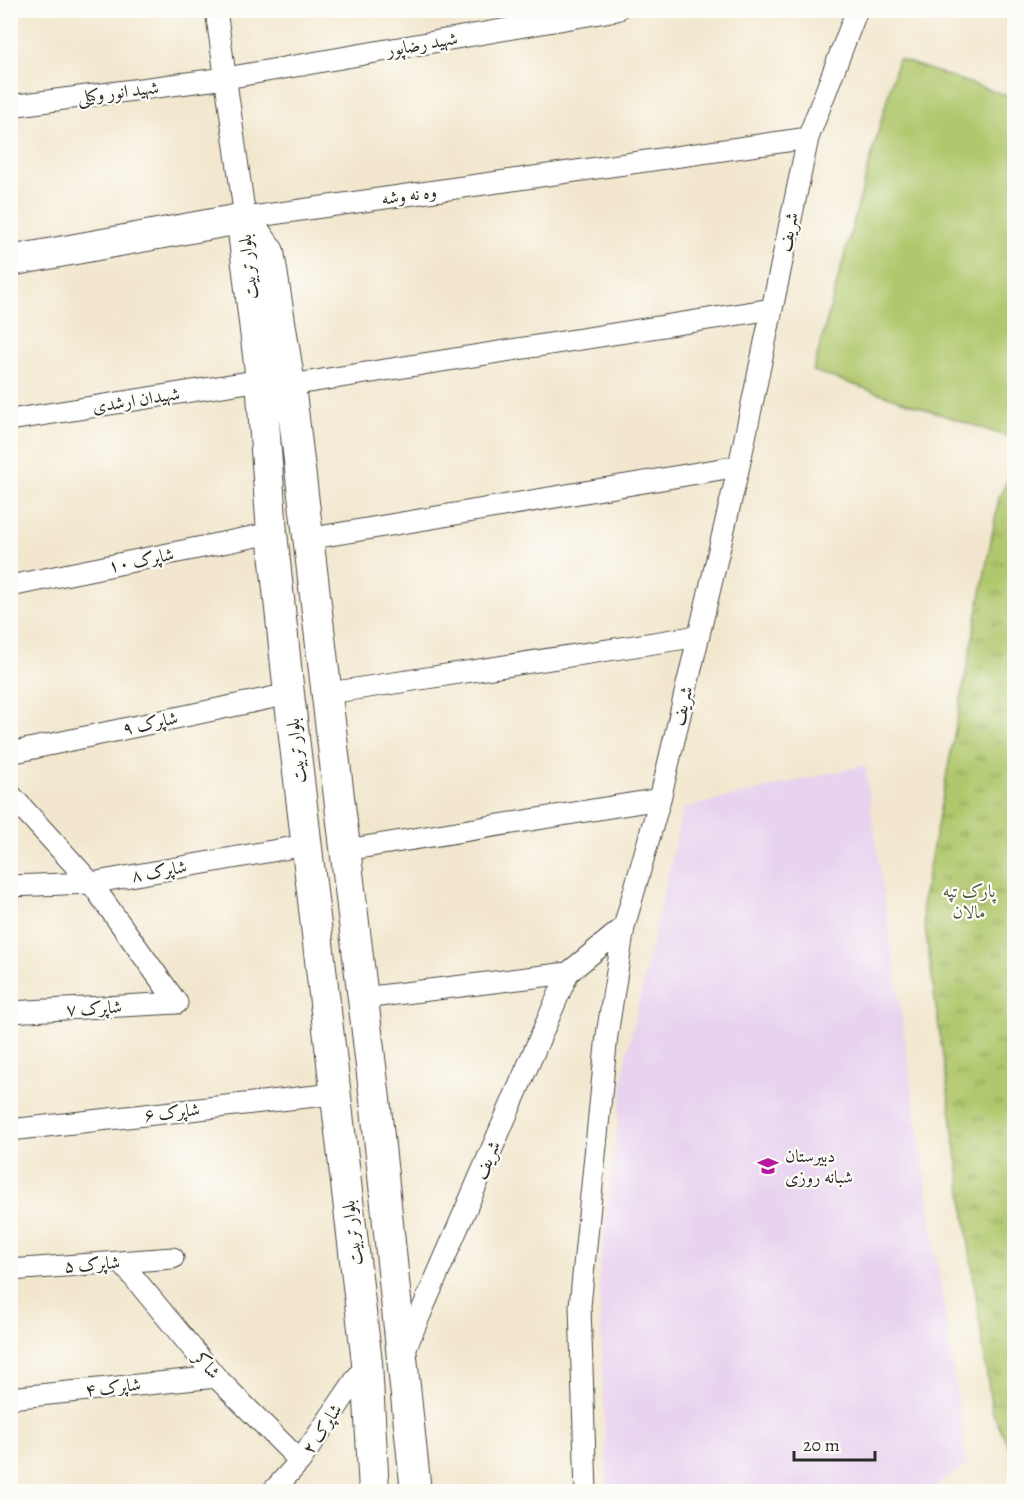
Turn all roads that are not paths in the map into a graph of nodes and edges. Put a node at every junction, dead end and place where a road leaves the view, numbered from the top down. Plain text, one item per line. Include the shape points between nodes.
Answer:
1 (216, 10) edge
2 (617, 10) edge
3 (857, 10) edge
4 (226, 78) junction
5 (10, 106) edge
6 (808, 138) junction
7 (245, 218) junction
8 (10, 261) edge
9 (772, 309) junction
10 (261, 380) junction
11 (290, 385) junction
12 (10, 420) edge
13 (739, 466) junction
14 (272, 533) junction
15 (307, 539) junction
16 (10, 586) edge
17 (699, 636) junction
18 (328, 693) junction
19 (289, 694) junction
20 (10, 753) edge
21 (10, 794) edge
22 (660, 799) junction
23 (306, 844) junction
24 (346, 850) junction
25 (91, 883) junction
26 (10, 886) edge
27 (624, 927) junction
28 (568, 973) junction
29 (363, 998) junction
30 (10, 1012) edge
31 (334, 1094) junction
32 (10, 1130) edge
33 (173, 1258) dead end
34 (121, 1262) junction
35 (10, 1270) edge
36 (402, 1357) junction
37 (367, 1363) junction
38 (216, 1377) junction
39 (10, 1398) edge
40 (300, 1461) junction
41 (272, 1491) edge
42 (374, 1491) edge
43 (416, 1491) edge
44 (586, 1491) edge

1 - 4 street
2 - 4 street, شهید رضاپور
3 - 6 street, شریف
4 - 5 street, شهید انور وکیلی
4 - 7 street
6 - 7 street, وه نه وشه
6 - 9 street, شریف
7 - 8 street, وه نه وشه
7 - 10 street, بلوار تربیت via 243,231
7 - 11 street, بلوار تربیت via 269,252
9 - 11 street
9 - 13 street, شریف
10 - 12 street, شهیدان ارشدی
10 - 14 street, بلوار تربیت
11 - 15 street, بلوار تربیت
13 - 15 street
13 - 17 street, شریف
14 - 16 street, شاپرک ۱۰
14 - 19 street, بلوار تربیت
15 - 18 street, بلوار تربیت
17 - 18 street
17 - 22 street, شریف
18 - 24 street, بلوار تربیت
19 - 20 street, شاپرک ۹
19 - 23 street, بلوار تربیت
21 - 25 street
22 - 24 street
22 - 27 street, شریف
23 - 25 street, شاپرک ۸
23 - 31 street, بلوار تربیت
24 - 29 street, بلوار تربیت
25 - 26 street, شاپرک ۸
25 - 30 street, شاپرک ۷ via 177,1003
27 - 28 street, شریف
27 - 44 street via 607,1035 580,1306
28 - 29 street
28 - 36 street, شریف
29 - 36 street, بلوار تربیت
31 - 32 street, شاپرک ۶
31 - 37 street, بلوار تربیت
33 - 34 street, شاپرک ۵
34 - 35 street, شاپرک ۵
34 - 38 street, شاکر
36 - 43 street, بلوار تربیت
37 - 40 street, شاپرک ۲
37 - 42 street, بلوار تربیت
38 - 39 street, شاپرک ۴
38 - 40 street, شاکر
40 - 41 street, شاپرک ۲

